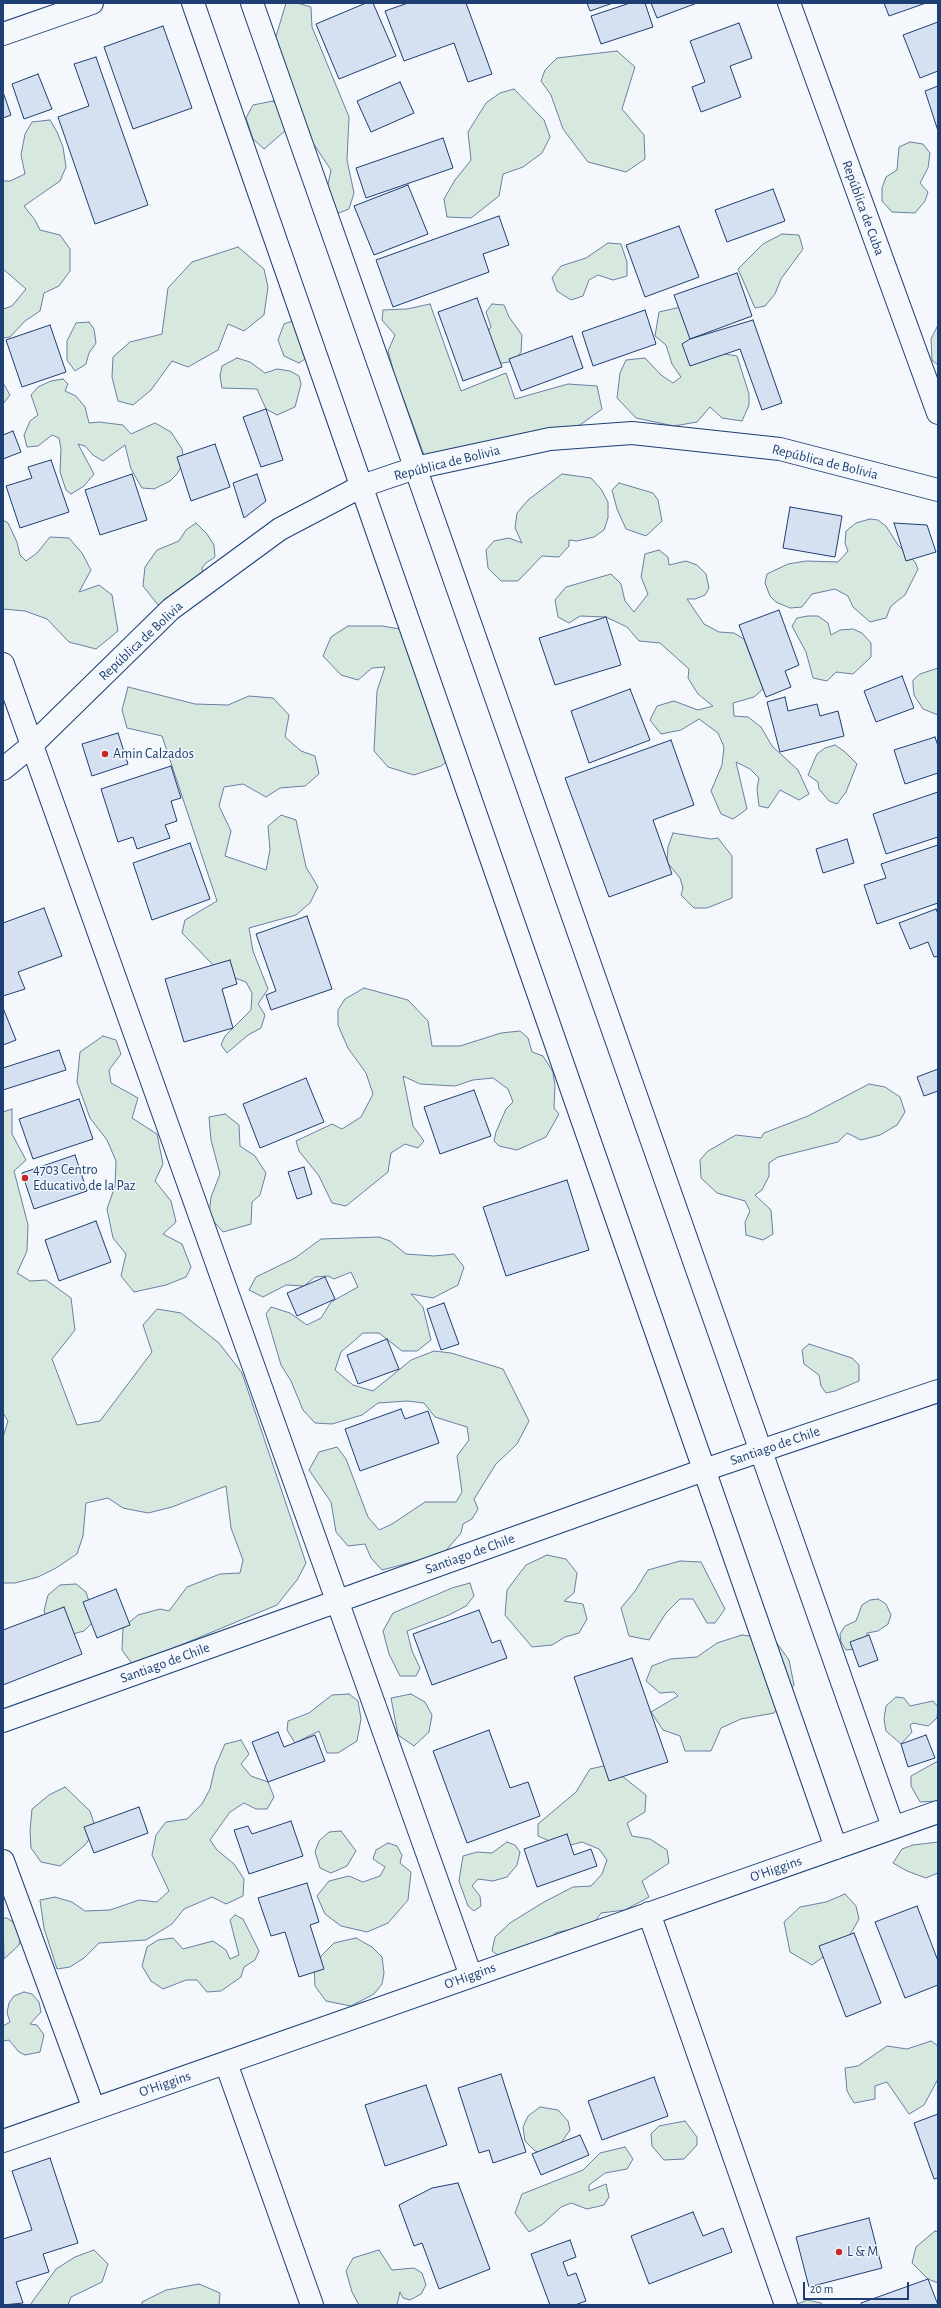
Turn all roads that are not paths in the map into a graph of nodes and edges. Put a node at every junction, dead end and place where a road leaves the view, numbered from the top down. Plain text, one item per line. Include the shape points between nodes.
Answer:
1 (92, 3) edge
2 (193, 3) edge
3 (252, 3) edge
4 (789, 3) edge
5 (3, 34) edge
6 (938, 413) edge
7 (415, 468) junction
8 (362, 486) junction
9 (938, 490) edge
10 (3, 664) edge
11 (31, 746) junction
12 (3, 769) edge
13 (938, 1391) edge
14 (760, 1451) junction
15 (704, 1470) junction
16 (337, 1601) junction
17 (3, 1721) edge
18 (938, 1812) edge
19 (893, 1828) junction
20 (836, 1848) junction
21 (3, 1862) edge
22 (649, 1913) junction
23 (471, 1976) junction
24 (226, 2063) junction
25 (94, 2109) junction
26 (3, 2141) edge
27 (312, 2305) edge
28 (786, 2305) edge

1 - 5 street
2 - 8 street
3 - 7 street
4 - 6 street, República de Cuba
7 - 8 street, República de Bolivia
7 - 9 street, República de Bolivia via 550,439 632,433 780,448
7 - 14 street
8 - 11 street, República de Bolivia via 280,529 171,609
8 - 15 street
10 - 11 street
11 - 12 street, República de Bolivia
11 - 16 street
13 - 14 street, Santiago de Chile
14 - 15 street, Santiago de Chile
14 - 19 street
15 - 16 street, Santiago de Chile
15 - 20 street
16 - 17 street, Santiago de Chile
16 - 23 street
18 - 19 street, O'Higgins
19 - 20 street, O'Higgins
20 - 22 street, O'Higgins
21 - 25 street
22 - 23 street, O'Higgins
22 - 28 street
23 - 24 street, O'Higgins
24 - 25 street, O'Higgins
24 - 27 street
25 - 26 street, O'Higgins

